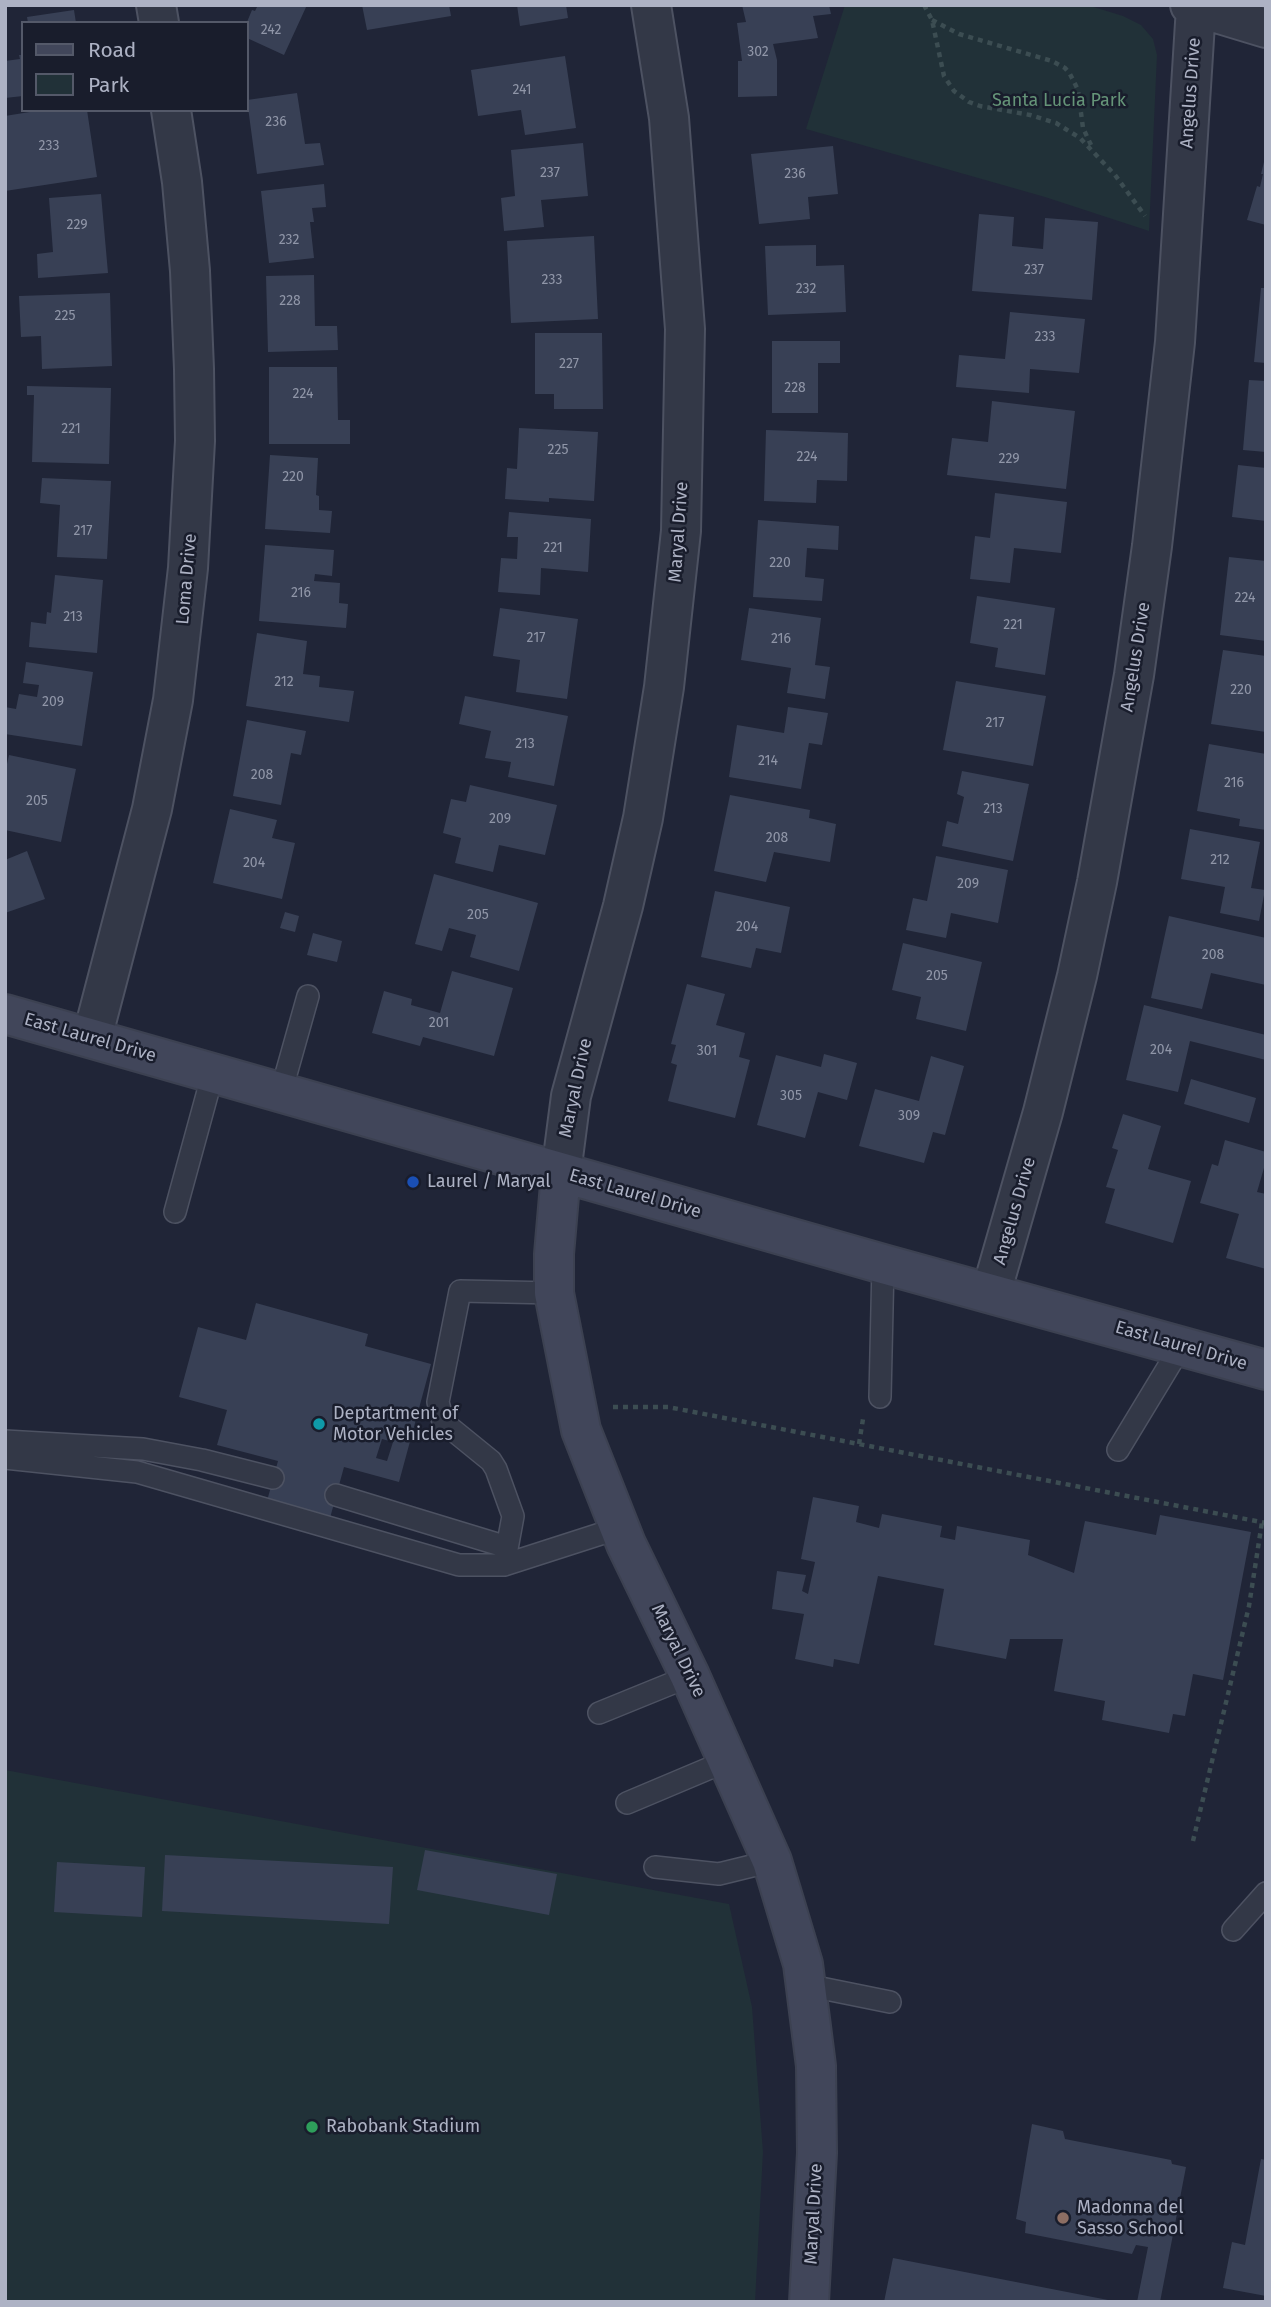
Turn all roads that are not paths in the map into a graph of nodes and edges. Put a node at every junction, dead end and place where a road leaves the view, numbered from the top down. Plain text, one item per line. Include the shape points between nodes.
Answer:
1 (652, 5) edge
2 (1193, 6) edge
3 (1266, 28) edge
4 (172, 112) edge
5 (309, 996) dead end
6 (5, 1014) edge
7 (92, 1038) junction
8 (213, 1073) junction
9 (281, 1092) junction
10 (561, 1173) junction
11 (175, 1212) dead end
12 (883, 1264) junction
13 (554, 1293) junction
14 (990, 1293) junction
15 (1181, 1346) junction
16 (1266, 1370) edge
17 (880, 1397) dead end
18 (5, 1441) edge
19 (1118, 1450) dead end
20 (5, 1458) edge
21 (273, 1478) dead end
22 (336, 1496) dead end
23 (619, 1528) junction
24 (506, 1556) junction
25 (690, 1676) junction
26 (599, 1713) dead end
27 (729, 1760) junction
28 (627, 1803) dead end
29 (772, 1861) junction
30 (655, 1867) dead end
31 (1266, 1893) edge
32 (1233, 1930) dead end
33 (806, 1985) junction
34 (890, 2002) dead end
35 (809, 2302) edge

1 - 10 street, Maryal Drive via 669,117 685,329 681,531 664,687 643,818 571,1096
2 - 3 street
2 - 14 street, Angelus Drive via 1175,342 1134,675 1077,976
4 - 7 street, Loma Drive via 190,271 194,369 188,568 173,700 152,809
5 - 9 lane
6 - 7 main road, East Laurel Drive
7 - 8 main road, East Laurel Drive
8 - 9 main road, East Laurel Drive
8 - 11 lane
9 - 10 main road, East Laurel Drive
10 - 12 main road, East Laurel Drive
10 - 13 main road, Maryal Drive
12 - 14 main road, East Laurel Drive
12 - 17 lane
13 - 23 main road, Maryal Drive via 581,1430
13 - 24 lane via 460,1291 438,1402 443,1422 496,1469 513,1516
14 - 15 main road, East Laurel Drive
15 - 16 main road, East Laurel Drive
15 - 19 lane
18 - 21 lane via 143,1449
20 - 24 lane via 137,1472 459,1565
22 - 24 lane
23 - 24 lane
23 - 25 main road, Maryal Drive
25 - 26 lane
25 - 27 main road, Maryal Drive
27 - 28 lane
27 - 29 main road, Maryal Drive
29 - 30 lane via 719,1874
29 - 33 main road, Maryal Drive
31 - 32 lane
33 - 34 lane
33 - 35 main road, Maryal Drive via 816,2066 817,2153

